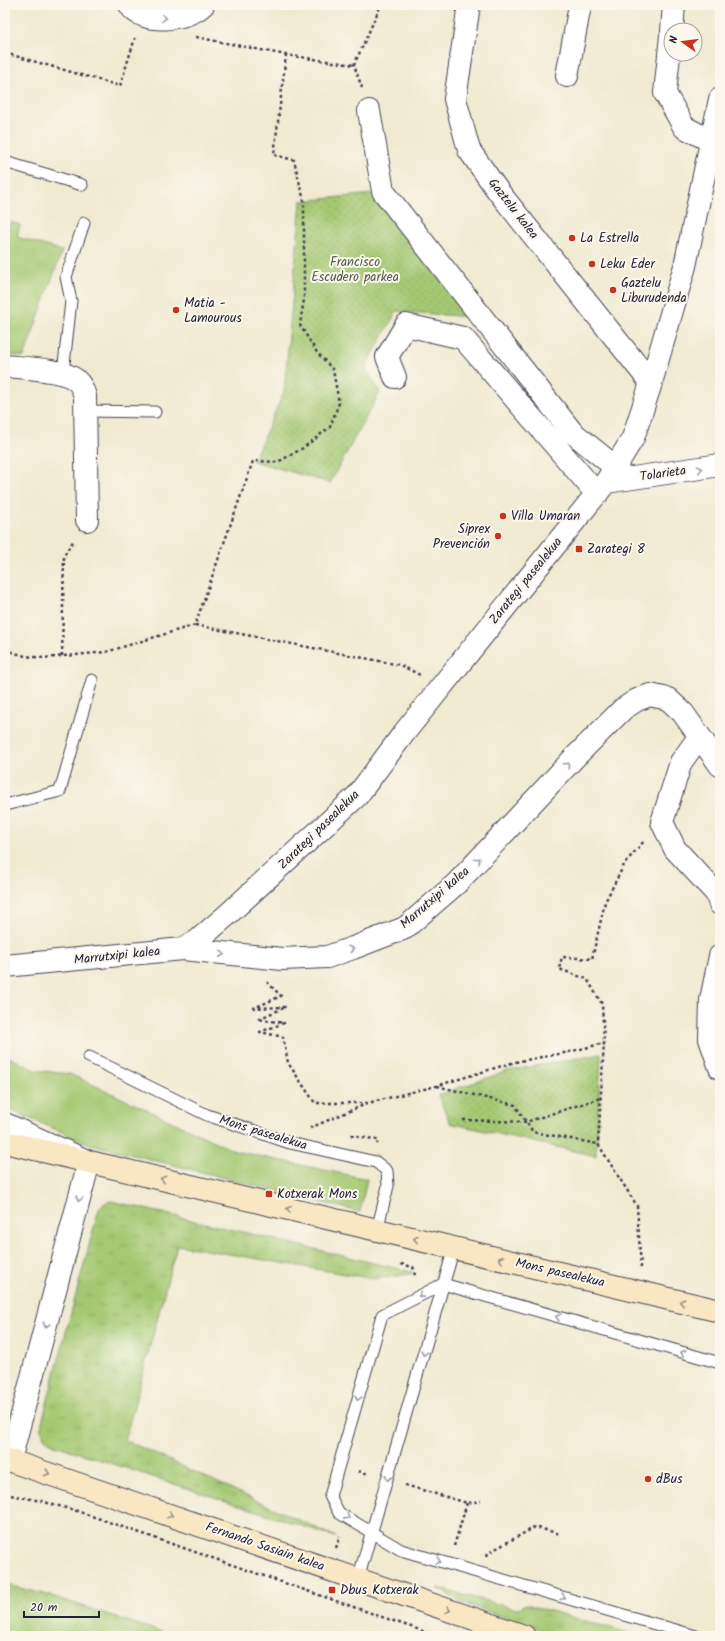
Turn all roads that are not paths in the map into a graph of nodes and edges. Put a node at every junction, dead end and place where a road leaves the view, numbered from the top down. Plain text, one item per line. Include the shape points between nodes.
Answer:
1 (203, 5) edge
2 (469, 5) edge
3 (580, 5) edge
4 (674, 5) edge
5 (136, 10) edge
6 (673, 22) edge
7 (668, 62) edge
8 (567, 76) dead end
9 (720, 99) edge
10 (369, 111) road end
11 (711, 141) junction
12 (5, 162) edge
13 (82, 185) dead end
14 (84, 223) dead end
15 (5, 366) edge
16 (63, 373) junction
17 (395, 377) dead end
18 (651, 383) junction
19 (85, 411) junction
20 (155, 412) dead end
21 (720, 465) edge
22 (606, 481) junction
23 (87, 520) dead end
24 (92, 680) dead end
25 (699, 737) junction
26 (720, 765) edge
27 (5, 805) edge
28 (720, 904) edge
29 (183, 949) junction
30 (720, 956) edge
31 (5, 966) edge
32 (89, 1057) dead end
33 (720, 1068) edge
34 (5, 1124) edge
35 (5, 1142) edge
36 (89, 1162) junction
37 (377, 1230) junction
38 (454, 1248) junction
39 (443, 1284) junction
40 (720, 1311) edge
41 (720, 1364) edge
42 (7, 1460) edge
43 (372, 1533) junction
44 (358, 1579) junction
45 (524, 1636) edge
46 (696, 1636) edge

5 -> 1 street via 152,18 175,18 198,10
2 - 18 street, Gaztelu kalea via 455,98 469,150 503,197
3 - 8 street
4 - 6 street
7 - 11 street via 665,93 684,127
9 - 11 street, Zarategi pasealekua
10 - 22 street via 383,191 572,432
11 - 18 street, Zarategi pasealekua via 685,266
12 - 13 lane
14 - 16 lane via 66,277 71,301
15 - 16 street
16 - 19 street via 77,380 82,387
17 - 22 street via 387,357 406,325 463,338
18 - 22 street, Zarategi pasealekua via 633,438
19 - 20 lane
19 - 23 street
22 -> 21 street, Tolarieta
22 - 29 street, Zarategi pasealekua via 441,686 357,796 226,916 197,941
24 - 27 lane via 60,791
25 - 26 street, Marrutxipi kalea
25 - 28 street via 681,762 662,822 675,849 716,893
29 -> 25 street, Marrutxipi kalea via 282,959 327,957 405,928 457,883 623,709 650,695 668,699 683,713
29 - 31 street, Marrutxipi kalea
30 - 33 street via 711,1000 710,1039
32 - 37 lane, Mons pasealekua via 207,1115 290,1143 376,1162 387,1171 388,1186
34 - 36 street, Mons pasealekua
35 - 36 main road, Mons pasealekua
37 -> 36 main road, Mons pasealekua
36 -> 42 street
38 -> 37 main road, Mons pasealekua
38 - 39 lane
40 -> 38 main road, Mons pasealekua
41 -> 39 lane
39 -> 43 lane
39 -> 43 lane via 382,1315 330,1496 339,1513
42 -> 44 main road, Fernando Sasiain kalea
43 - 44 lane
43 -> 46 lane via 401,1550
44 -> 45 main road, Fernando Sasiain kalea

